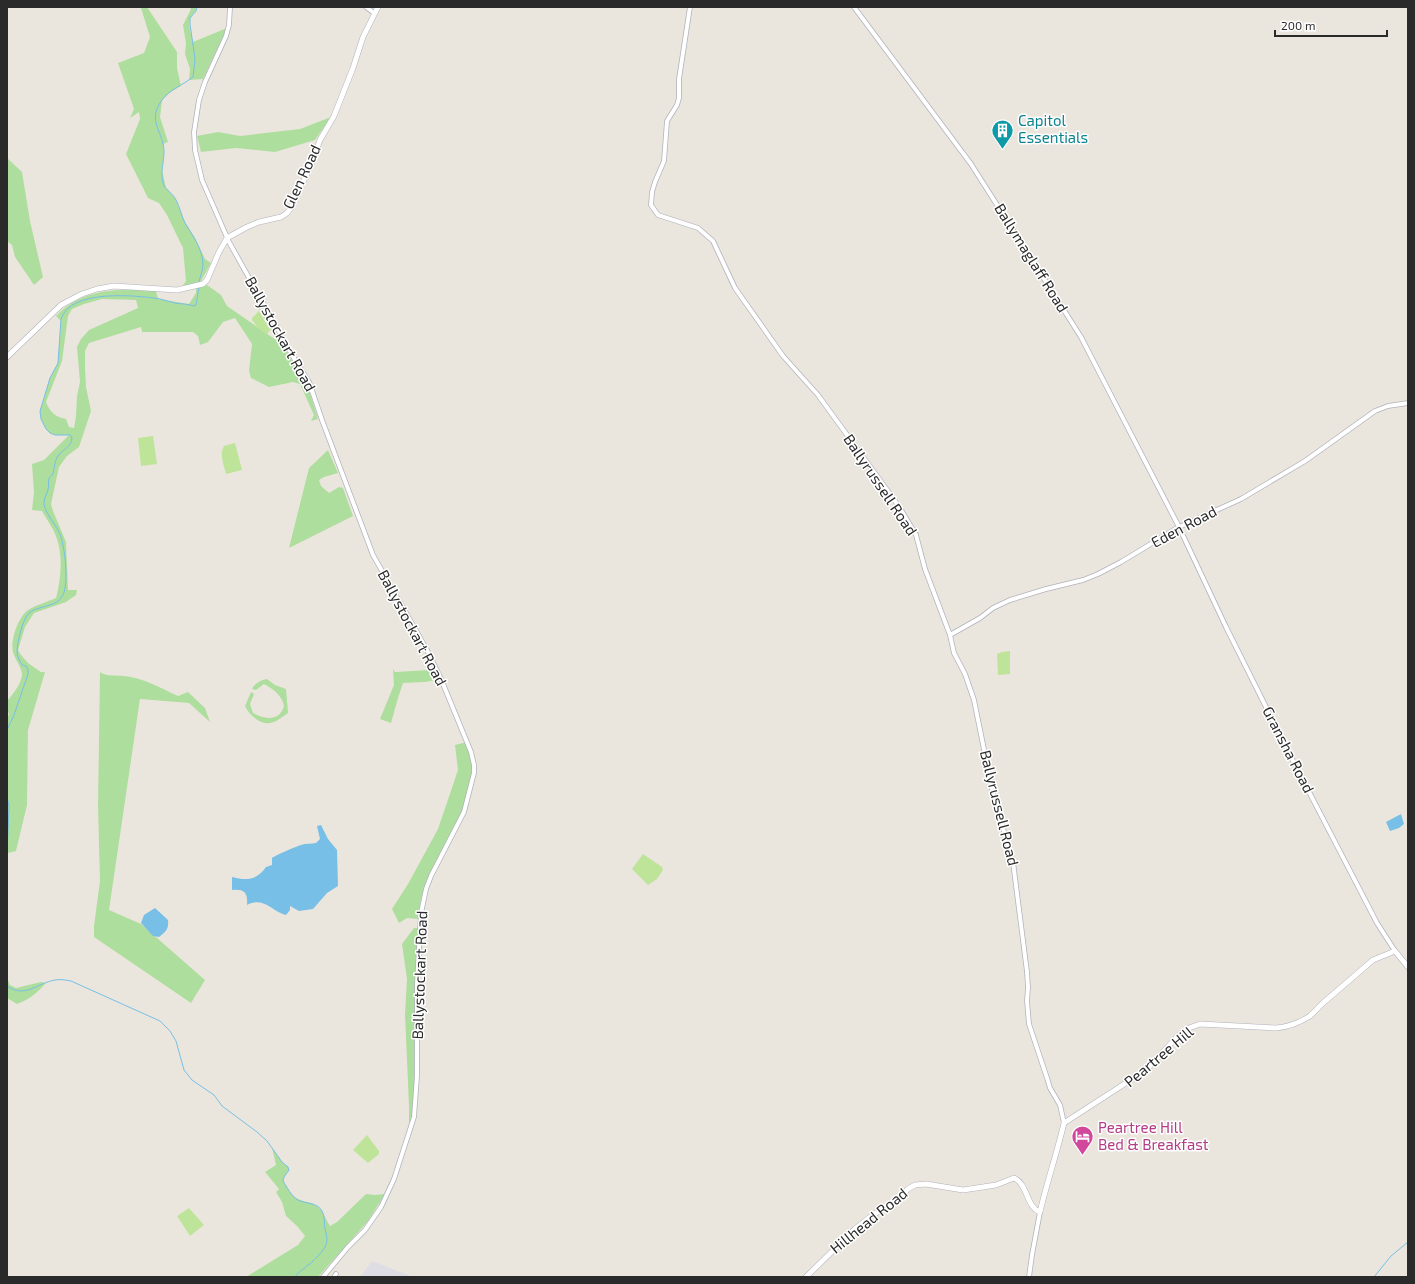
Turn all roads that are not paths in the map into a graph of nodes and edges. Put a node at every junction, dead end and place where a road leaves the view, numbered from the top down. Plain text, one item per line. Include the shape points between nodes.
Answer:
1 (230, 7) edge
2 (366, 7) edge
3 (378, 7) edge
4 (690, 7) edge
5 (854, 7) edge
6 (374, 12) junction
7 (227, 238) junction
8 (7, 357) edge
9 (1408, 403) edge
10 (1179, 527) junction
11 (950, 635) junction
12 (1395, 951) junction
13 (1408, 967) edge
14 (1064, 1124) junction
15 (1040, 1212) junction
16 (323, 1277) edge
17 (806, 1277) edge
18 (1029, 1277) edge

1 - 7 street, Ballystockart Road via 230,25 205,82 194,132 194,147 202,180
2 - 6 street
3 - 6 street, Glen Road
4 - 11 street, Ballyrussell Road via 679,79 679,98 667,121 664,161 652,192 653,209 663,218 698,228 713,241 731,281 752,313 783,356 818,395 898,505 916,535 925,570
5 - 10 street, Ballymaglaff Road via 960,149 1081,337
6 - 7 street, Glen Road via 334,116 320,140 291,208 281,217 259,222
7 - 8 street via 203,284 177,290 114,286 82,294 61,305
7 - 16 street, Ballystockart Road via 310,382 373,555 427,650 474,759 474,774 464,812 431,876 421,913 414,1117 394,1179 381,1207 365,1230
9 - 10 street, Eden Road via 1375,411 1305,461 1241,499
10 - 11 street, Eden Road via 1098,574 1010,600
10 - 12 street, Gransha Road via 1292,759 1371,912
11 - 14 street, Ballyrussell Road via 954,653 974,700 993,794 1013,862 1027,972 1026,1001 1030,1024 1046,1078 1060,1105
12 - 13 street, Gransha Road
12 - 14 street, Peartree Hill via 1372,960 1310,1016 1294,1024 1276,1028 1200,1024 1189,1028 1146,1070
14 - 15 street
15 - 17 street, Hillhead Road via 1034,1208 1014,1178 996,1185 963,1190 926,1184 915,1185 895,1203 874,1214 855,1229
15 - 18 street

